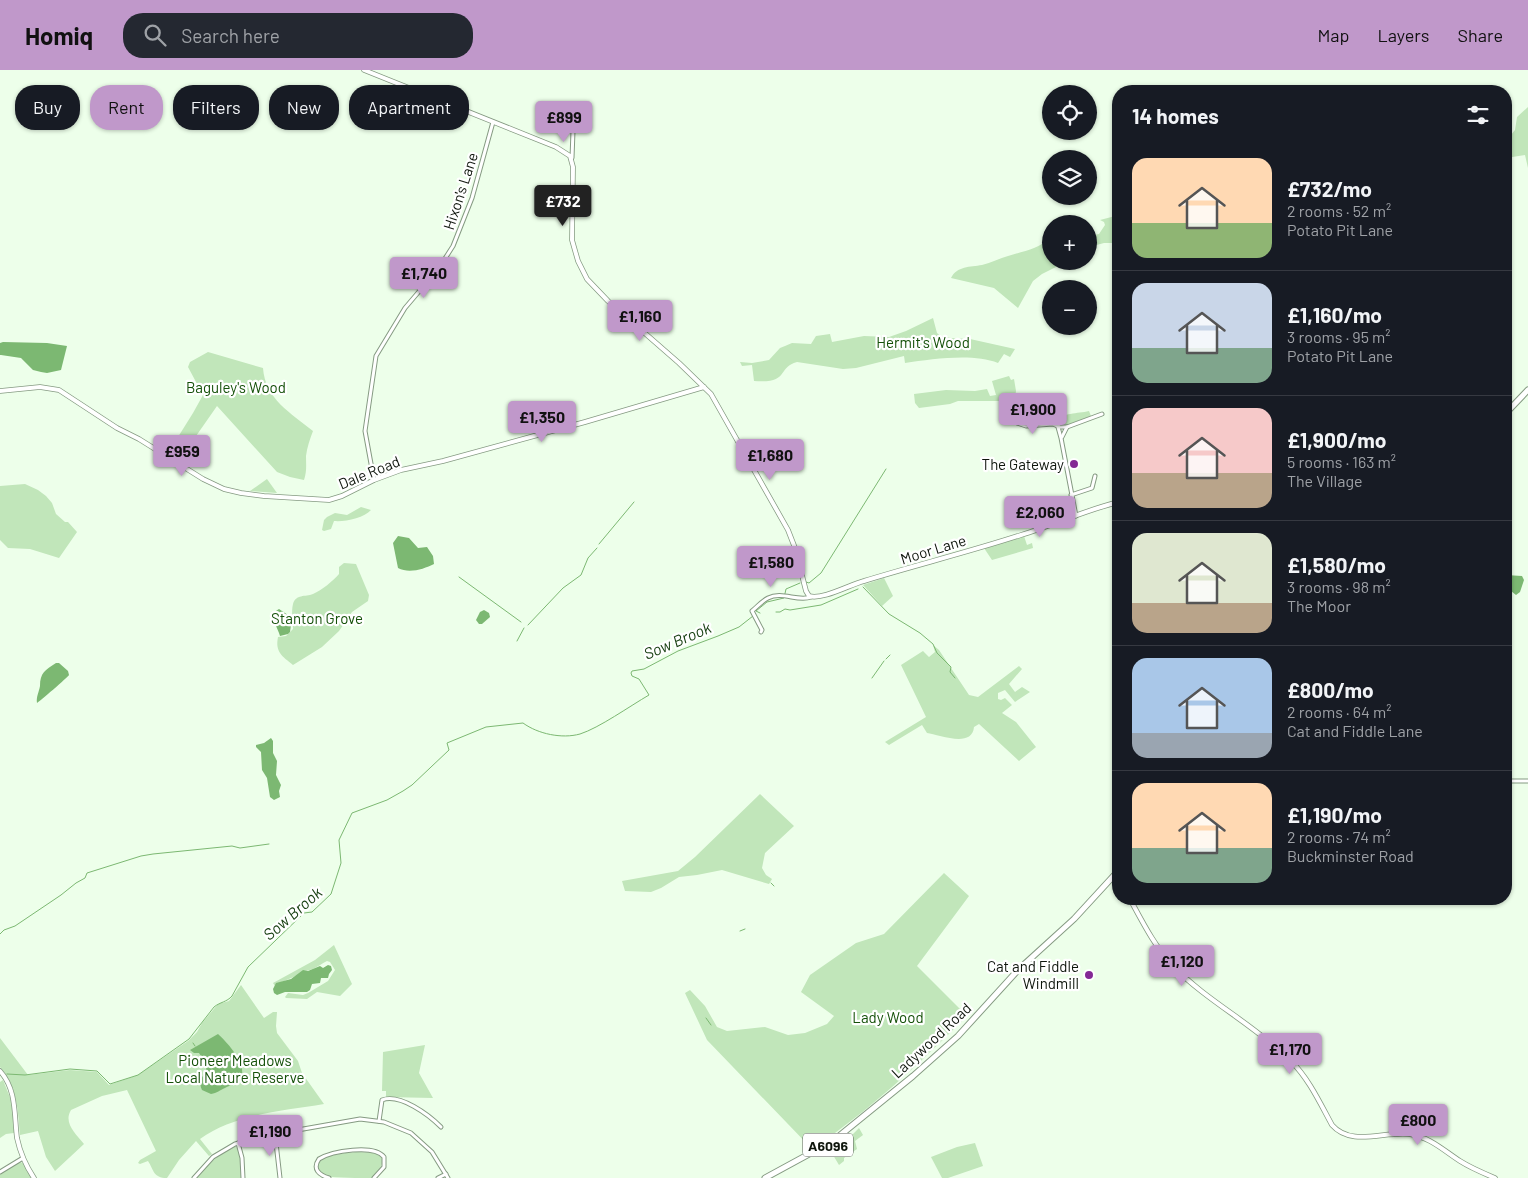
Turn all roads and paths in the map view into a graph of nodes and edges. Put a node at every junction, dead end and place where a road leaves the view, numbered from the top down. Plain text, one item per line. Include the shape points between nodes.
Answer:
1 (364, 70) edge
2 (493, 122) junction
3 (575, 127) dead end
4 (573, 147) junction
5 (566, 152) junction
6 (572, 159) junction
7 (704, 387) junction
8 (1528, 390) edge
9 (0, 391) edge
10 (1512, 407) edge
11 (1014, 410) dead end
12 (1102, 414) dead end
13 (1057, 426) junction
14 (1067, 427) junction
15 (1061, 438) junction
16 (1095, 476) dead end
17 (374, 480) junction
18 (1071, 495) junction
19 (1112, 504) edge
20 (1076, 516) junction
21 (811, 597) junction
22 (761, 632) dead end
23 (1512, 781) edge
24 (1528, 781) edge
25 (1112, 880) edge
26 (1133, 905) edge
27 (0, 1071) edge
28 (379, 1121) junction
29 (441, 1127) dead end
30 (275, 1134) junction
31 (238, 1143) junction
32 (23, 1158) junction
33 (0, 1172) edge
34 (446, 1174) junction
35 (34, 1178) edge
36 (194, 1178) edge
37 (243, 1178) edge
38 (280, 1178) edge
39 (330, 1178) edge
40 (374, 1178) edge
41 (438, 1178) edge
42 (448, 1178) edge
43 (765, 1178) edge
44 (1495, 1178) edge

1 - 2 street
2 - 5 street
2 - 17 street, Hixon's Lane via 472,198 453,246 433,276 404,308 376,356 365,431
3 - 4 street
4 - 5 street
4 - 6 street
5 - 6 street
6 - 7 street via 572,240 587,279
7 - 17 street, Dale Road
7 - 21 street via 714,398 788,530 806,591
8 - 10 main road
9 - 17 street, Dale Road via 40,387 59,390 202,479 235,492 329,500
11 - 13 street via 1018,424
12 - 14 street
13 - 14 street
13 - 15 street
14 - 15 street
15 - 18 street
16 - 18 street via 1092,488
18 - 20 street
19 - 20 street, Moor Lane
20 - 21 street, Moor Lane
21 - 22 street via 780,596 765,600 752,611
23 - 24 street
25 - 43 main road, Ladywood Road / A6096 via 1018,970 958,1036 917,1072 833,1142
26 - 44 street via 1169,962 1291,1062 1339,1132 1352,1137 1400,1133 1419,1136 1466,1165
27 - 32 street via 9,1084
28 - 29 street via 384,1098 430,1114
28 - 30 street via 343,1121
28 - 34 street via 400,1128 419,1140 432,1152
30 - 31 street
30 - 38 street
31 - 36 street via 213,1157
31 - 37 street
32 - 33 street
32 - 35 street
34 - 41 street
34 - 42 street
39 - 40 street via 318,1172 316,1164 319,1158 362,1150 377,1152 384,1157 384,1167

